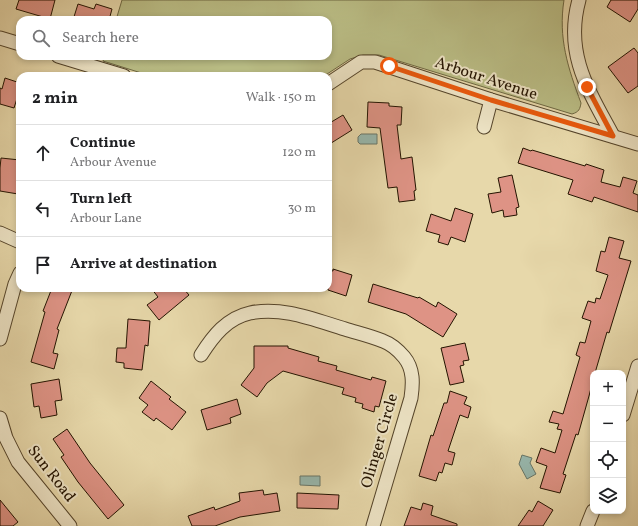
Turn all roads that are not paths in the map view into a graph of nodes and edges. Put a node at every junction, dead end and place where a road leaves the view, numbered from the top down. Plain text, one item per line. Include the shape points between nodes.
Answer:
1 (579, 0) edge
2 (0, 38) edge
3 (16, 43) edge
4 (71, 60) edge
5 (109, 72) edge
6 (332, 81) edge
7 (491, 100) junction
8 (484, 127) dead end
9 (613, 136) junction
10 (638, 144) edge
11 (0, 232) edge
12 (16, 240) edge
13 (16, 284) edge
14 (0, 339) edge
15 (201, 355) dead end
16 (638, 366) edge
17 (626, 406) edge
18 (0, 418) edge
19 (592, 514) edge
20 (70, 526) edge
21 (373, 526) edge
22 (587, 526) edge

1 - 9 street via 574,36 578,62 587,87
2 - 3 street
4 - 5 street
6 - 7 street, Arbour Avenue via 361,62 376,62
7 - 8 street
7 - 9 street, Arbour Avenue
9 - 10 street, Arbour Avenue
11 - 12 street
13 - 14 street
15 - 21 street, Olinger Circle via 220,328 249,313 269,311 308,318 384,341 395,348 405,358 413,384
16 - 17 street
18 - 20 street, Sun Road via 6,438 18,462
19 - 22 street

